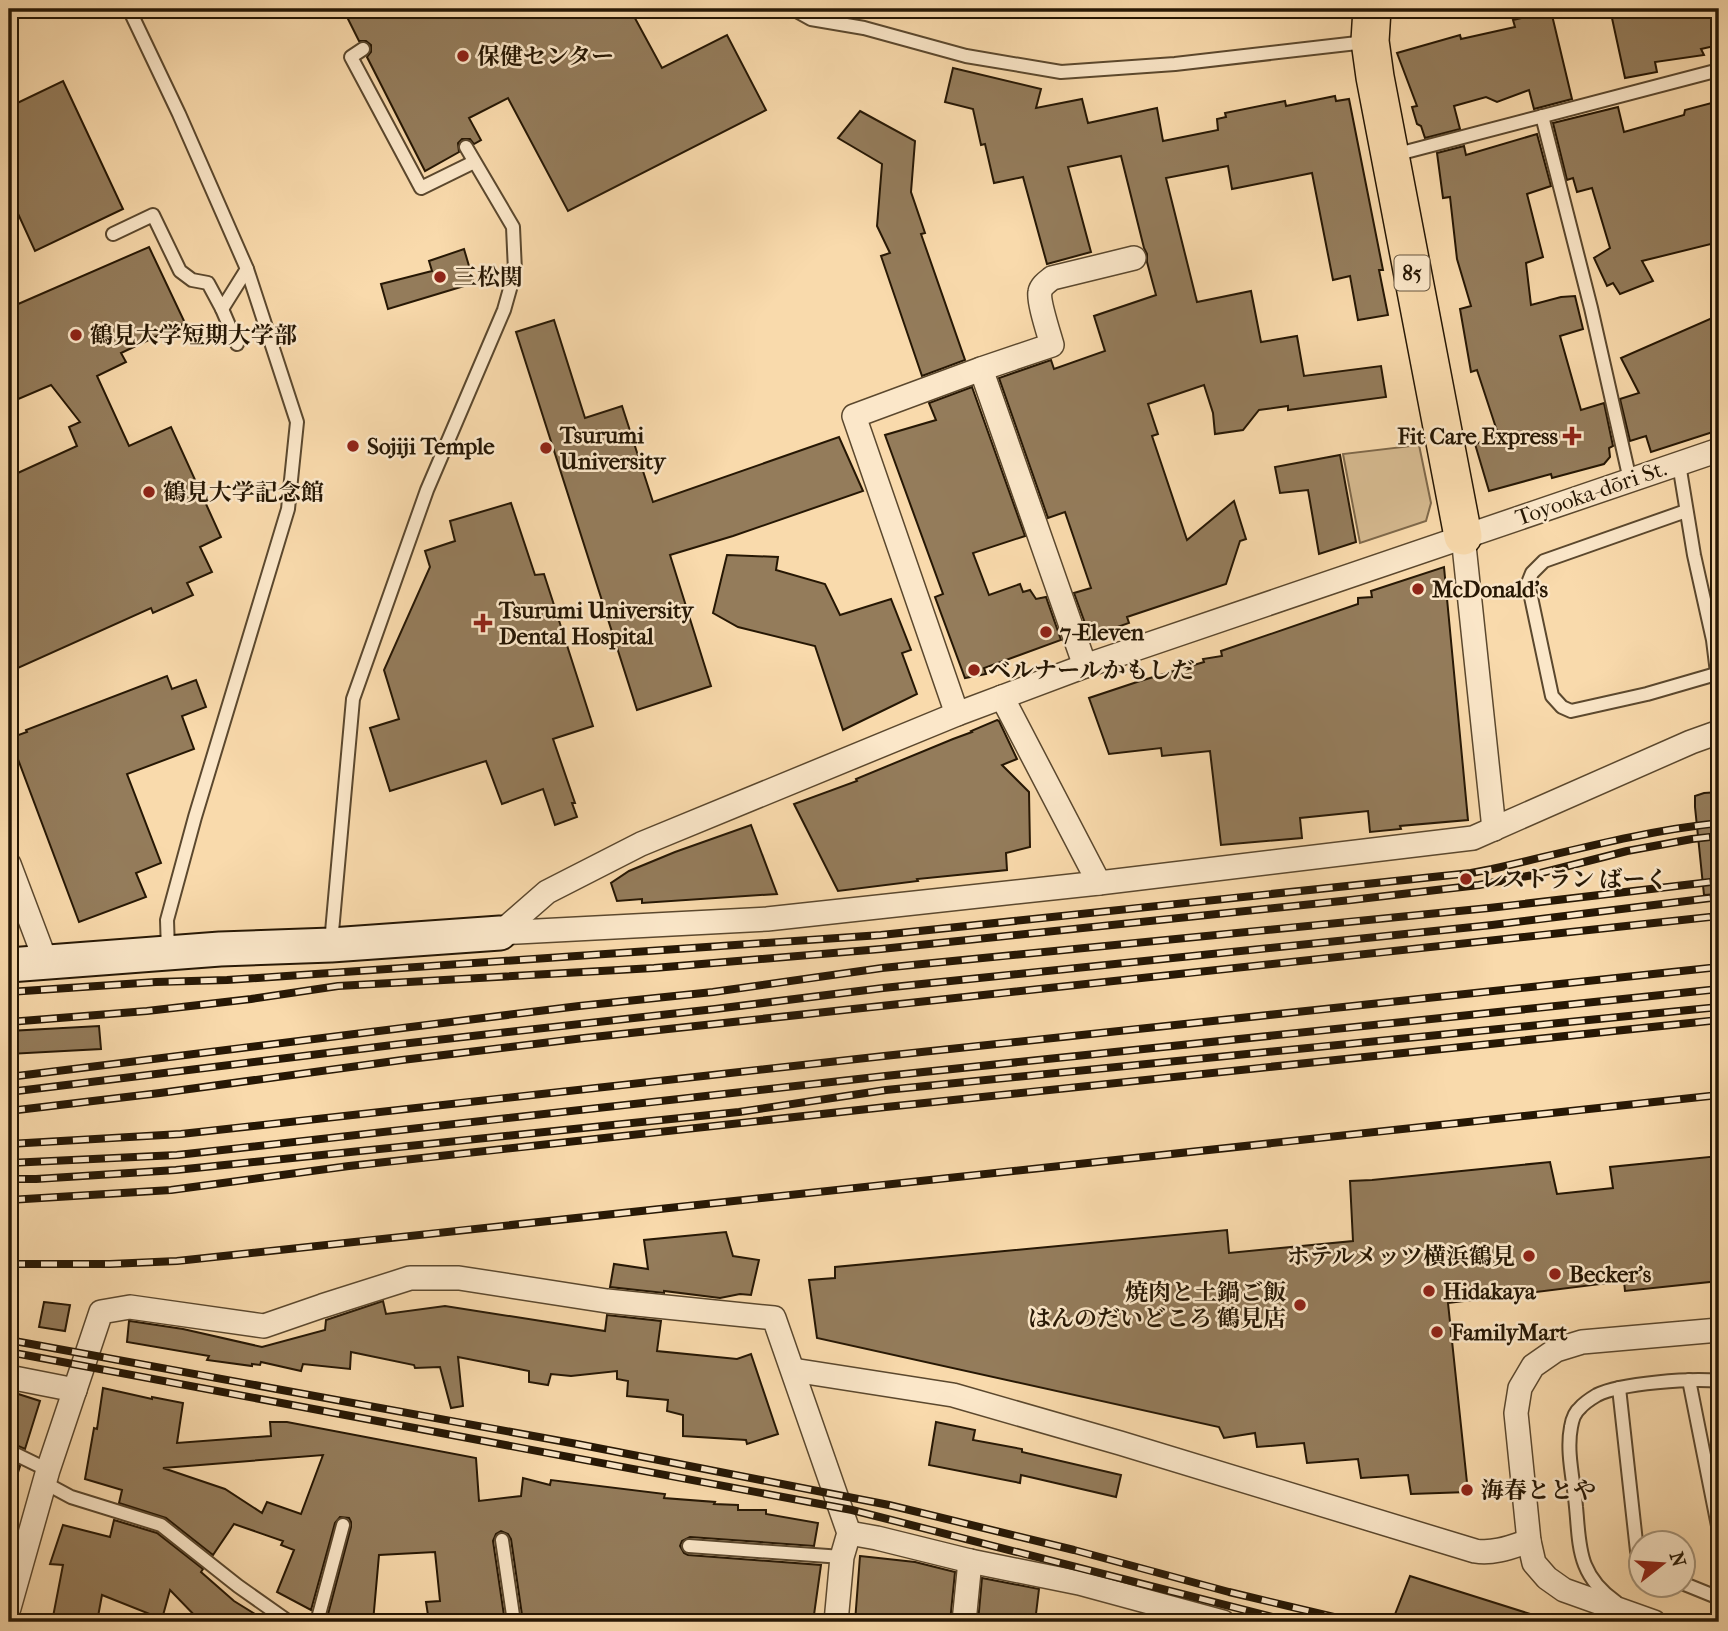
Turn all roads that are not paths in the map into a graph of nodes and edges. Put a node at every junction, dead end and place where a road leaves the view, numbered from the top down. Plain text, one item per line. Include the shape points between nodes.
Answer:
1 (129, 9) edge
2 (793, 9) edge
3 (1371, 25) edge
4 (363, 49) dead end
5 (1719, 70) edge
6 (1542, 116) junction
7 (466, 147) dead end
8 (1390, 156) junction
9 (474, 162) junction
10 (113, 234) dead end
11 (1134, 258) dead end
12 (247, 269) junction
13 (222, 309) junction
14 (237, 344) dead end
15 (981, 369) junction
16 (1719, 450) edge
17 (1679, 464) junction
18 (1630, 480) junction
19 (1686, 511) junction
20 (1463, 536) junction
21 (1085, 666) junction
22 (1716, 674) junction
23 (1719, 689) edge
24 (1002, 697) junction
25 (957, 714) junction
26 (1719, 732) edge
27 (1494, 829) junction
28 (9, 864) edge
29 (1099, 883) junction
30 (500, 933) junction
31 (331, 945) junction
32 (169, 953) junction
33 (46, 962) junction
34 (9, 965) edge
35 (1719, 1330) edge
36 (793, 1370) junction
37 (9, 1377) edge
38 (1689, 1380) junction
39 (1719, 1381) edge
40 (1619, 1388) junction
41 (75, 1390) junction
42 (9, 1451) edge
43 (47, 1477) junction
44 (342, 1525) dead end
45 (1635, 1530) edge
46 (1719, 1531) edge
47 (849, 1534) junction
48 (502, 1540) dead end
49 (1529, 1541) junction
50 (689, 1546) dead end
51 (842, 1557) junction
52 (970, 1561) junction
53 (1696, 1589) edge
54 (1719, 1598) edge
55 (9, 1608) edge
56 (1644, 1618) edge
57 (289, 1622) edge
58 (317, 1622) edge
59 (514, 1622) edge
60 (836, 1622) edge
61 (964, 1622) edge
62 (1223, 1622) edge

1 - 12 lane
2 - 3 lane via 811,19 864,28 966,56 1061,72 1175,64
3 - 8 main road, 85
4 - 9 lane via 351,57 421,188
5 - 6 lane
6 - 8 lane
6 - 18 lane
7 - 9 lane
8 - 20 main road, 85
9 - 31 lane via 513,227 515,271 504,310 427,490 353,699
10 - 13 lane via 153,215 180,271 192,280 208,283
11 - 15 street via 1052,278 1040,290 1040,299 1052,345
12 - 13 lane
12 - 32 lane via 297,422 288,509 167,920
13 - 14 lane
15 - 21 street
15 - 25 street via 854,416
16 - 17 street, Toyooka-dōri St.
17 - 18 street, Toyooka-dōri St.
17 - 19 lane
18 - 20 street, Toyooka-dōri St.
19 - 22 lane
19 - 22 lane via 1544,561 1528,583 1552,696 1562,708 1571,711
20 - 21 street, Toyooka-dōri St.
20 - 27 street
21 - 24 street, Toyooka-dōri St.
22 - 23 lane
24 - 25 street, Toyooka-dōri St.
24 - 29 street
25 - 30 street, Toyooka-dōri St. via 641,844 547,892
26 - 27 street
27 - 29 street via 1473,838
28 - 33 street
29 - 30 street via 767,919
30 - 31 street
31 - 32 street
32 - 33 street
33 - 34 street
35 - 49 street via 1582,1342 1556,1350 1533,1366 1520,1388 1517,1413
36 - 41 street via 774,1318 607,1301 459,1278 410,1278 264,1326 130,1307 101,1312
36 - 47 street
36 - 49 street via 953,1395 1475,1551 1498,1551
37 - 41 street
38 - 39 lane
38 - 40 lane
38 - 46 lane
40 - 45 lane
40 - 56 lane via 1597,1395 1578,1409 1570,1447 1585,1565 1608,1597
41 - 43 street
42 - 43 lane
43 - 55 street
43 - 57 lane via 71,1497 161,1525
44 - 58 lane
47 - 51 street
47 - 52 street
48 - 59 lane
49 - 56 street via 1534,1563 1564,1590
50 - 51 lane
51 - 60 street
52 - 61 street
52 - 62 street via 1079,1583
53 - 54 lane

